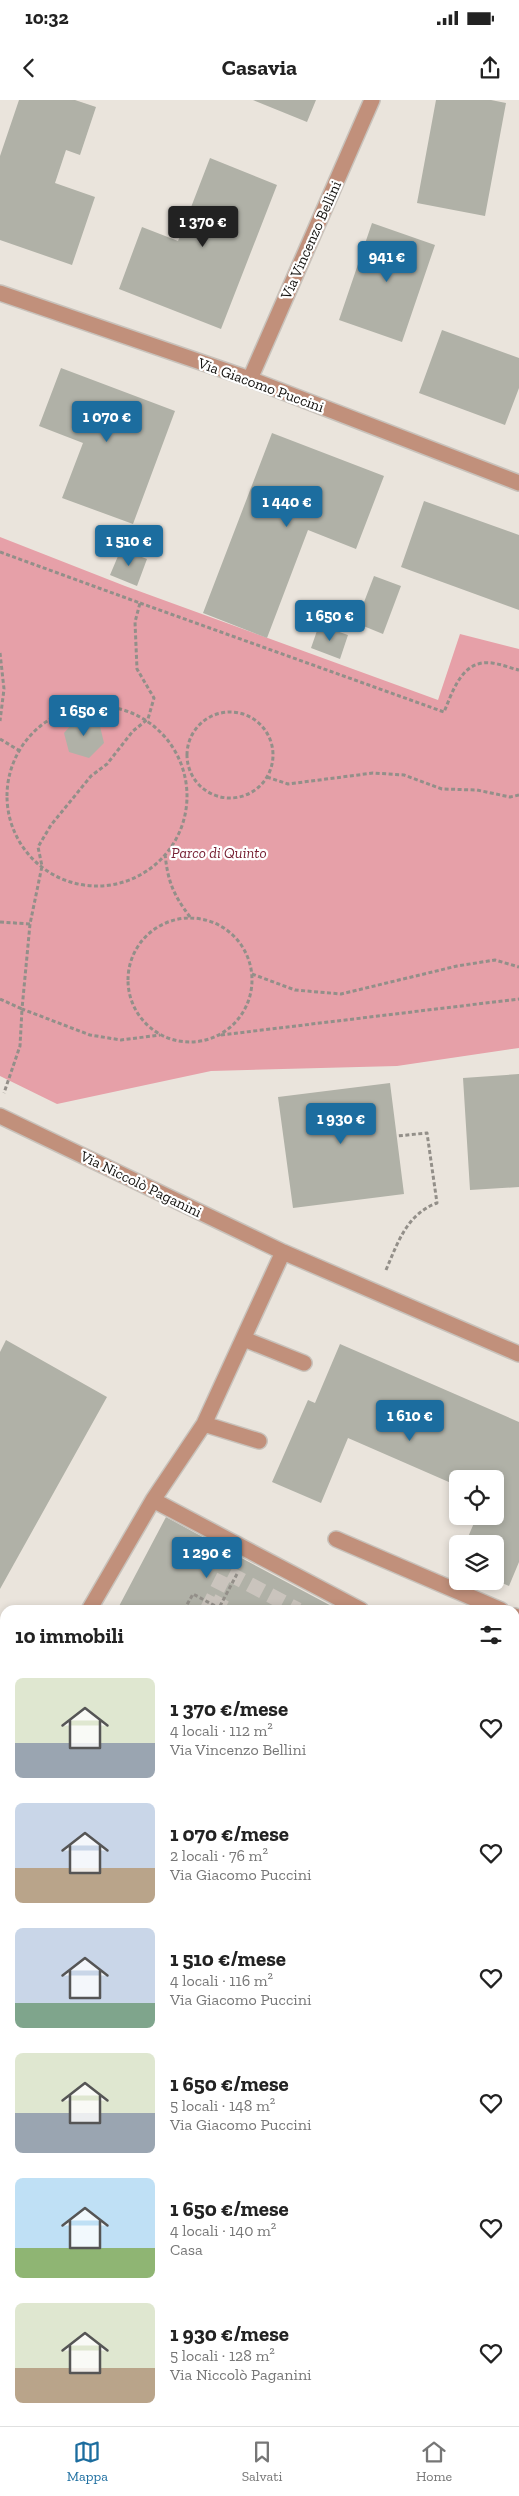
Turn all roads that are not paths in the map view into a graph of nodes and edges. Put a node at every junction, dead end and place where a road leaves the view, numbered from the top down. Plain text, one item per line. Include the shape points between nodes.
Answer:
1 (372, 100) edge
2 (0, 293) edge
3 (250, 379) junction
4 (519, 483) edge
5 (0, 1116) edge
6 (283, 1252) junction
7 (244, 1339) junction
8 (519, 1354) edge
9 (304, 1362) dead end
10 (204, 1424) junction
11 (259, 1441) dead end
12 (153, 1500) junction
13 (336, 1539) dead end
14 (92, 1605) edge
15 (352, 1605) edge
16 (488, 1605) edge

1 - 3 street, Via Vincenzo Bellini
2 - 3 street, Via Giacomo Puccini
3 - 4 street, Via Giacomo Puccini
5 - 6 street, Via Niccolò Paganini
6 - 7 street
6 - 8 street, Via Niccolò Paganini
7 - 9 street
7 - 10 street
10 - 11 street
10 - 12 street
12 - 14 street
12 - 15 street
13 - 16 street

